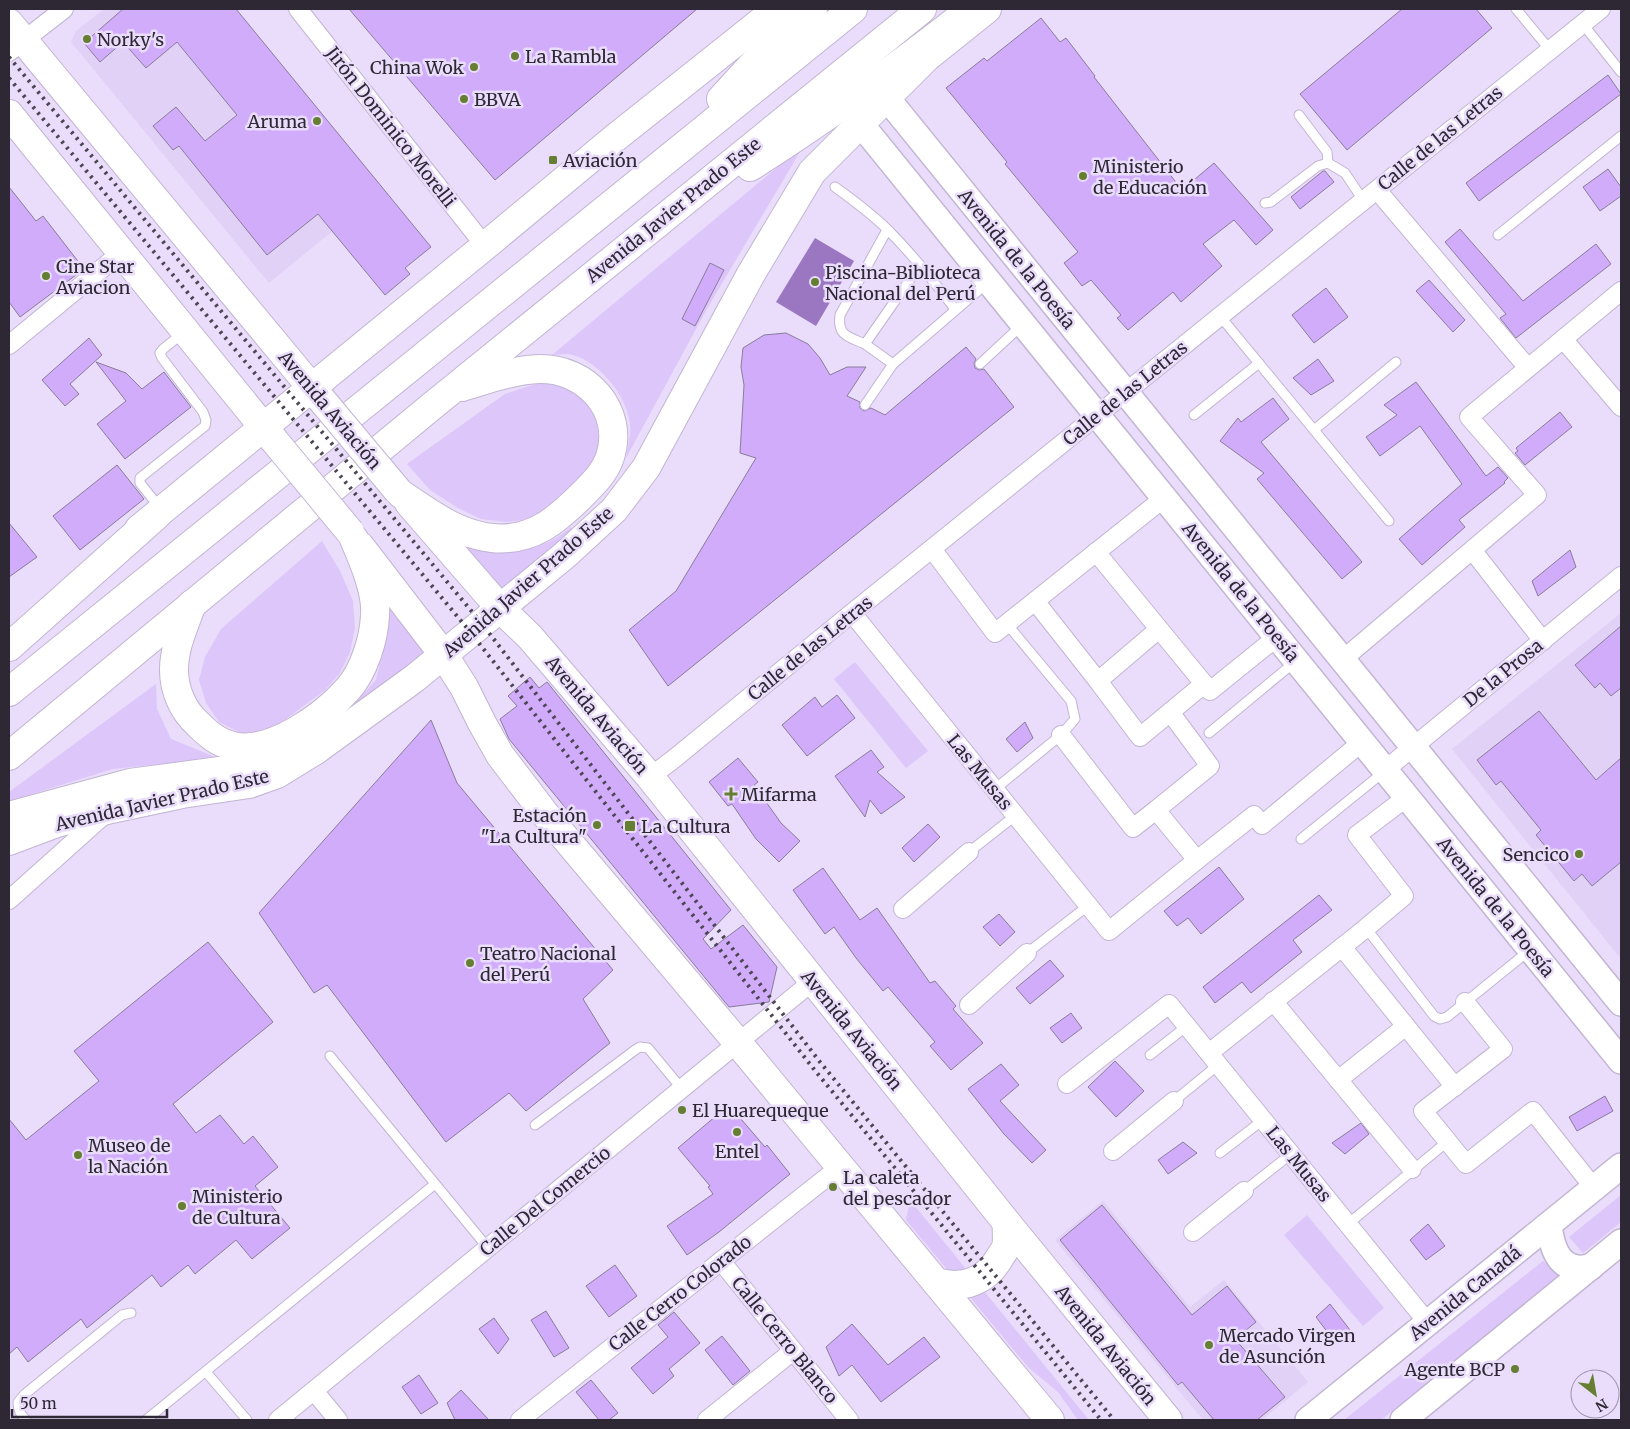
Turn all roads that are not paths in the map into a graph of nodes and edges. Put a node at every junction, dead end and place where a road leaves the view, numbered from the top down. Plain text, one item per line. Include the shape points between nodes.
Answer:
1 (64, 9) edge
2 (298, 9) edge
3 (777, 9) edge
4 (812, 9) edge
5 (854, 9) edge
6 (922, 9) edge
7 (971, 9) edge
8 (987, 9) edge
9 (1516, 9) edge
10 (1601, 9) edge
11 (1582, 23) junction
12 (13, 38) edge
13 (1550, 50) junction
14 (1621, 72) edge
15 (886, 97) junction
16 (9, 114) edge
17 (1299, 115) dead end
18 (860, 123) junction
19 (1621, 136) edge
20 (678, 151) junction
21 (1328, 163) junction
22 (835, 187) dead end
23 (1370, 195) junction
24 (1265, 203) dead end
25 (676, 207) junction
26 (888, 230) junction
27 (1498, 235) dead end
28 (485, 246) junction
29 (122, 252) junction
30 (920, 265) junction
31 (1025, 269) junction
32 (992, 286) junction
33 (1621, 291) edge
34 (955, 309) junction
35 (1220, 316) junction
36 (1023, 324) junction
37 (186, 331) junction
38 (1563, 339) junction
39 (865, 344) junction
40 (9, 345) edge
41 (1396, 362) dead end
42 (1259, 363) junction
43 (893, 364) junction
44 (980, 364) dead end
45 (1528, 368) junction
46 (451, 390) junction
47 (316, 393) junction
48 (1126, 393) junction
49 (865, 405) dead end
50 (1621, 407) edge
51 (1194, 415) dead end
52 (1097, 416) junction
53 (1314, 430) junction
54 (268, 433) junction
55 (400, 492) junction
56 (1164, 498) junction
57 (160, 513) junction
58 (1389, 521) dead end
59 (352, 536) junction
60 (932, 549) junction
61 (1473, 551) junction
62 (1096, 552) junction
63 (1621, 576) edge
64 (1035, 601) junction
65 (192, 604) junction
66 (500, 608) junction
67 (852, 613) junction
68 (9, 629) edge
69 (1159, 629) junction
70 (996, 632) junction
71 (1277, 637) junction
72 (1542, 641) junction
73 (9, 647) edge
74 (443, 654) junction
75 (1342, 660) junction
76 (1297, 661) junction
77 (1098, 682) junction
78 (1204, 684) junction
79 (9, 692) edge
80 (1170, 712) junction
81 (1209, 734) dead end
82 (1061, 735) junction
83 (1362, 742) junction
84 (1413, 747) junction
85 (316, 750) junction
86 (9, 756) edge
87 (1385, 770) junction
88 (650, 777) junction
89 (994, 789) junction
90 (1407, 797) junction
91 (111, 809) junction
92 (1156, 810) junction
93 (9, 816) edge
94 (1016, 816) junction
95 (1301, 839) dead end
96 (9, 841) edge
97 (969, 852) joint
98 (1197, 860) junction
99 (9, 900) edge
100 (1089, 905) junction
101 (903, 909) dead end
102 (1366, 928) junction
103 (1342, 947) junction
104 (1530, 949) junction
105 (1027, 953) joint
106 (813, 982) junction
107 (1273, 1001) junction
108 (1465, 1002) junction
109 (1621, 1003) edge
110 (969, 1005) dead end
111 (1187, 1026) junction
112 (1406, 1026) junction
113 (738, 1043) junction
114 (1150, 1055) dead end
115 (330, 1056) dead end
116 (1213, 1059) junction
117 (1621, 1061) edge
118 (1338, 1080) junction
119 (1067, 1084) dead end
120 (1455, 1086) junction
121 (682, 1089) junction
122 (1174, 1101) joint
123 (1263, 1120) junction
124 (535, 1125) dead end
125 (1448, 1141) junction
126 (1114, 1151) dead end
127 (1220, 1153) dead end
128 (1291, 1154) junction
129 (841, 1166) junction
130 (1621, 1166) edge
131 (1412, 1169) junction
132 (435, 1184) junction
133 (1594, 1188) junction
134 (1244, 1191) joint
135 (1007, 1223) junction
136 (1348, 1224) junction
137 (1548, 1225) junction
138 (1193, 1232) dead end
139 (1621, 1242) edge
140 (488, 1248) junction
141 (721, 1261) junction
142 (1591, 1267) junction
143 (936, 1282) junction
144 (131, 1313) dead end
145 (1428, 1324) junction
146 (793, 1351) junction
147 (206, 1372) junction
148 (314, 1391) junction
149 (26, 1420) edge
150 (146, 1420) edge
151 (248, 1420) edge
152 (278, 1420) edge
153 (338, 1420) edge
154 (520, 1420) edge
155 (707, 1420) edge
156 (849, 1420) edge
157 (1050, 1420) edge
158 (1168, 1420) edge
159 (1308, 1420) edge
160 (1403, 1420) edge

1 - 12 street
2 - 28 street, Jirón Dominico Morelli
3 - 28 main road
4 - 20 main road via 765,51
5 - 20 main road
6 - 25 main road, Avenida Javier Prado Este
7 - 25 main road via 799,136
8 - 15 main road, Avenida Javier Prado Este via 927,57
9 - 13 lane
10 - 11 street, Calle de las Letras
11 - 13 street, Calle de las Letras
11 - 14 lane
12 - 47 main road, Avenida Aviación
13 - 23 street, Calle de las Letras
15 - 18 main road, Avenida Javier Prado Este
15 - 31 street, Avenida de la Poesía
16 - 29 main road
17 - 21 lane via 1327,152
18 - 32 street, Avenida de la Poesía
18 - 66 main road, Avenida Javier Prado Este via 812,172 751,274 646,468 614,510
19 - 27 lane
20 - 79 main road
21 - 23 lane
21 - 24 lane via 1318,166 1271,202
22 - 26 lane
23 - 35 street, Calle de las Letras
23 - 45 street
25 - 46 main road, Avenida Javier Prado Este
26 - 30 lane
26 - 39 lane via 838,324 846,336
28 - 47 main road
29 - 37 main road
29 - 40 street
30 - 34 lane
30 - 39 lane
31 - 32 street
31 - 48 street, Avenida de la Poesía
32 - 34 lane
32 - 36 street, Avenida de la Poesía
33 - 38 street
34 - 43 lane
35 - 42 lane
35 - 48 street, Calle de las Letras
36 - 44 lane
36 - 52 street, Avenida de la Poesía
37 - 54 main road
37 - 57 lane via 160,353 206,420 205,426 140,478
38 - 45 street
38 - 50 street
39 - 43 lane
41 - 53 lane
42 - 51 lane
42 - 53 lane
43 - 49 lane
45 - 61 street via 1469,417 1537,496
46 - 55 main road via 528,370 551,370 576,377 600,397 611,420 613,445 605,469 554,522 515,538 492,538 466,532 451,526
46 - 65 main road, Avenida Javier Prado Este
47 - 54 main road
47 - 55 main road, Avenida Aviación, bridge
48 - 52 street, Calle de las Letras
48 - 75 street, Avenida de la Poesía
52 - 56 street, Avenida de la Poesía
52 - 60 street, Calle de las Letras
53 - 58 lane
54 - 57 main road
54 - 59 main road, bridge
55 - 66 main road, Avenida Aviación
56 - 62 street
56 - 71 street, Avenida de la Poesía
57 - 68 main road
57 - 73 main road
59 - 65 main road via 366,568 376,613 373,636 364,661 348,688 322,714 277,740 261,746 234,747 209,734 182,705 174,672 176,653
59 - 74 main road
60 - 67 street, Calle de las Letras
60 - 70 street
61 - 72 street
61 - 75 street
62 - 64 street
62 - 69 street
63 - 72 street, De la Prosa
64 - 70 street
64 - 77 street
65 - 86 main road, Avenida Javier Prado Este
66 - 74 main road, Avenida Javier Prado Este
66 - 88 main road, Avenida Aviación via 530,636
67 - 88 street, Calle de las Letras
67 - 89 street, Las Musas
69 - 77 street
69 - 78 street
70 - 82 lane via 1071,701 1075,719
71 - 76 street, Avenida de la Poesía
71 - 78 street via 1210,691
72 - 84 street, De la Prosa
74 - 85 main road, Avenida Javier Prado Este
74 - 113 main road via 500,755 545,814
75 - 84 street, Avenida de la Poesía
76 - 81 lane
76 - 83 street, Avenida de la Poesía
77 - 80 street via 1140,737
78 - 80 street
80 - 92 street via 1210,766
82 - 89 lane
82 - 92 street via 1133,828
83 - 87 street, Avenida de la Poesía
83 - 98 street via 1262,825 1254,815
84 - 87 street, De la Prosa
84 - 109 street, Avenida de la Poesía
85 - 91 main road, Avenida Javier Prado Este via 277,774 249,784
85 - 93 main road via 250,767 130,784
87 - 90 street, Avenida de la Poesía
87 - 95 lane
88 - 106 main road, Avenida Aviación
89 - 94 street, Las Musas
90 - 102 street via 1356,835 1404,896
90 - 104 street, Avenida de la Poesía
91 - 96 main road, Avenida Javier Prado Este via 57,823
91 - 99 street
92 - 98 street
94 - 97 lane
94 - 100 street, Las Musas
97 - 101 street
98 - 100 street, Las Musas via 1109,930
100 - 105 lane
102 - 103 street
102 - 108 lane via 1434,1016 1440,1019 1447,1017
103 - 107 street
103 - 112 street
104 - 108 lane
104 - 117 street, Avenida de la Poesía
105 - 110 street
106 - 113 street, Calle Del Comercio
106 - 135 main road, Avenida Aviación
107 - 116 street
107 - 118 street
108 - 120 street via 1503,1049
111 - 114 lane
111 - 116 street, Las Musas
111 - 119 street, Las Musas via 1169,1004
112 - 118 street
112 - 120 street
113 - 121 street, Calle Del Comercio
113 - 129 main road
115 - 132 lane
116 - 122 lane
116 - 123 street, Las Musas
118 - 131 street
120 - 125 street via 1423,1112
121 - 124 lane via 648,1048 640,1047
121 - 140 street, Calle Del Comercio
122 - 126 street
123 - 127 lane
123 - 128 street, Las Musas
125 - 131 lane
125 - 133 street via 1466,1164 1533,1112
128 - 134 lane
128 - 136 street, Las Musas
129 - 141 street, Calle Cerro Colorado
129 - 143 main road
130 - 133 street, Avenida Canadá
131 - 136 lane
132 - 140 lane
132 - 147 lane
133 - 137 street, Avenida Canadá
134 - 138 street
135 - 143 main road via 1006,1247 994,1268 975,1282 960,1285
135 - 158 main road, Avenida Aviación
136 - 145 street, Las Musas
137 - 142 street via 1552,1245 1562,1262 1577,1269
137 - 145 street, Avenida Canadá
139 - 142 street
140 - 148 street, Calle Del Comercio
141 - 146 street, Calle Cerro Blanco
141 - 154 street, Calle Cerro Colorado
142 - 160 street
143 - 157 main road
144 - 149 lane via 122,1315 25,1394 18,1402 18,1408
145 - 159 street, Avenida Canadá
146 - 155 street
146 - 156 street, Calle Cerro Blanco
147 - 150 lane
147 - 151 lane
148 - 152 street, Calle Del Comercio
148 - 153 street

